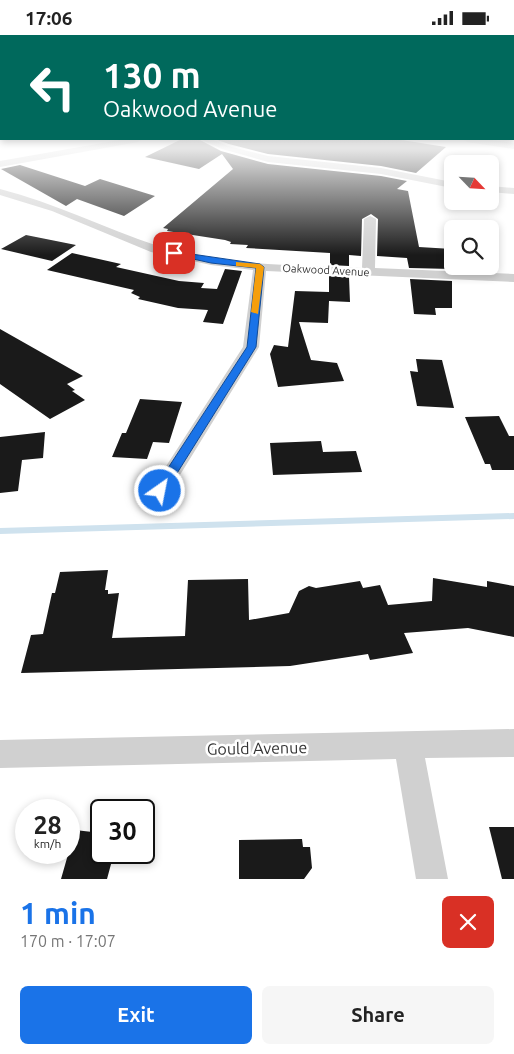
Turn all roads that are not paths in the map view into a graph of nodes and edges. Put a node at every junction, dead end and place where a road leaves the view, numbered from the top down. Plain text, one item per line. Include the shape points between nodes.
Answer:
1 (413, 176) edge
2 (444, 183) edge
3 (499, 190) edge
4 (514, 191) edge
5 (0, 192) edge
6 (370, 219) dead end
7 (260, 267) junction
8 (368, 272) junction
9 (514, 279) edge
10 (160, 491) dead end
11 (514, 743) edge
12 (408, 745) junction
13 (0, 755) edge
14 (432, 879) edge

1 - 2 street
3 - 4 street
5 - 7 street, Oakwood Avenue via 56,209 155,249
6 - 8 street
7 - 8 street, Oakwood Avenue
7 - 10 street via 251,347
8 - 9 street, Oakwood Avenue
11 - 12 street, Gould Avenue
12 - 13 street, Gould Avenue
12 - 14 street

